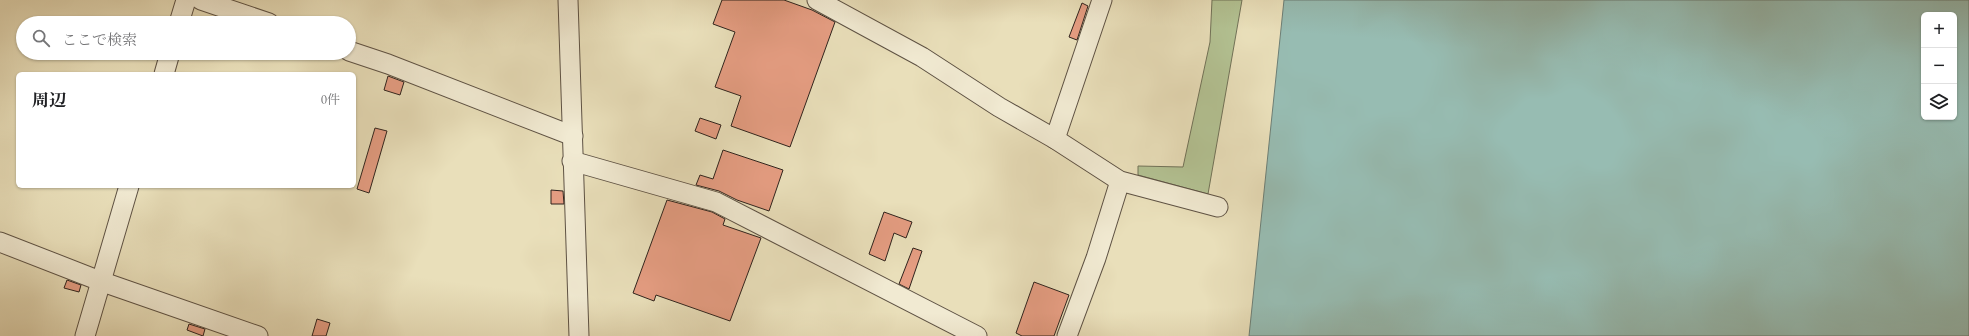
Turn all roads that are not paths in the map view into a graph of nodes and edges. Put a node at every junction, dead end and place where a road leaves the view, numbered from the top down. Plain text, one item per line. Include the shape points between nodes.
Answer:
1 (186, 0) edge
2 (201, 0) edge
3 (568, 0) edge
4 (817, 0) edge
5 (1102, 0) edge
6 (181, 16) edge
7 (248, 16) edge
8 (356, 53) edge
9 (168, 60) edge
10 (165, 72) edge
11 (573, 136) junction
12 (1056, 139) junction
13 (572, 161) junction
14 (1120, 181) junction
15 (128, 188) edge
16 (1218, 207) dead end
17 (0, 242) edge
18 (100, 281) junction
19 (85, 336) edge
20 (258, 336) edge
21 (579, 336) edge
22 (977, 336) edge
23 (1067, 336) edge

1 - 6 street
2 - 7 street
3 - 11 street
4 - 12 street via 922,57 999,107
5 - 12 street
8 - 11 street
9 - 10 street
11 - 13 street
12 - 14 street
13 - 21 street
13 - 22 street via 716,202
14 - 16 street
14 - 23 street via 1096,258
15 - 18 street
17 - 18 street
18 - 19 street
18 - 20 street

